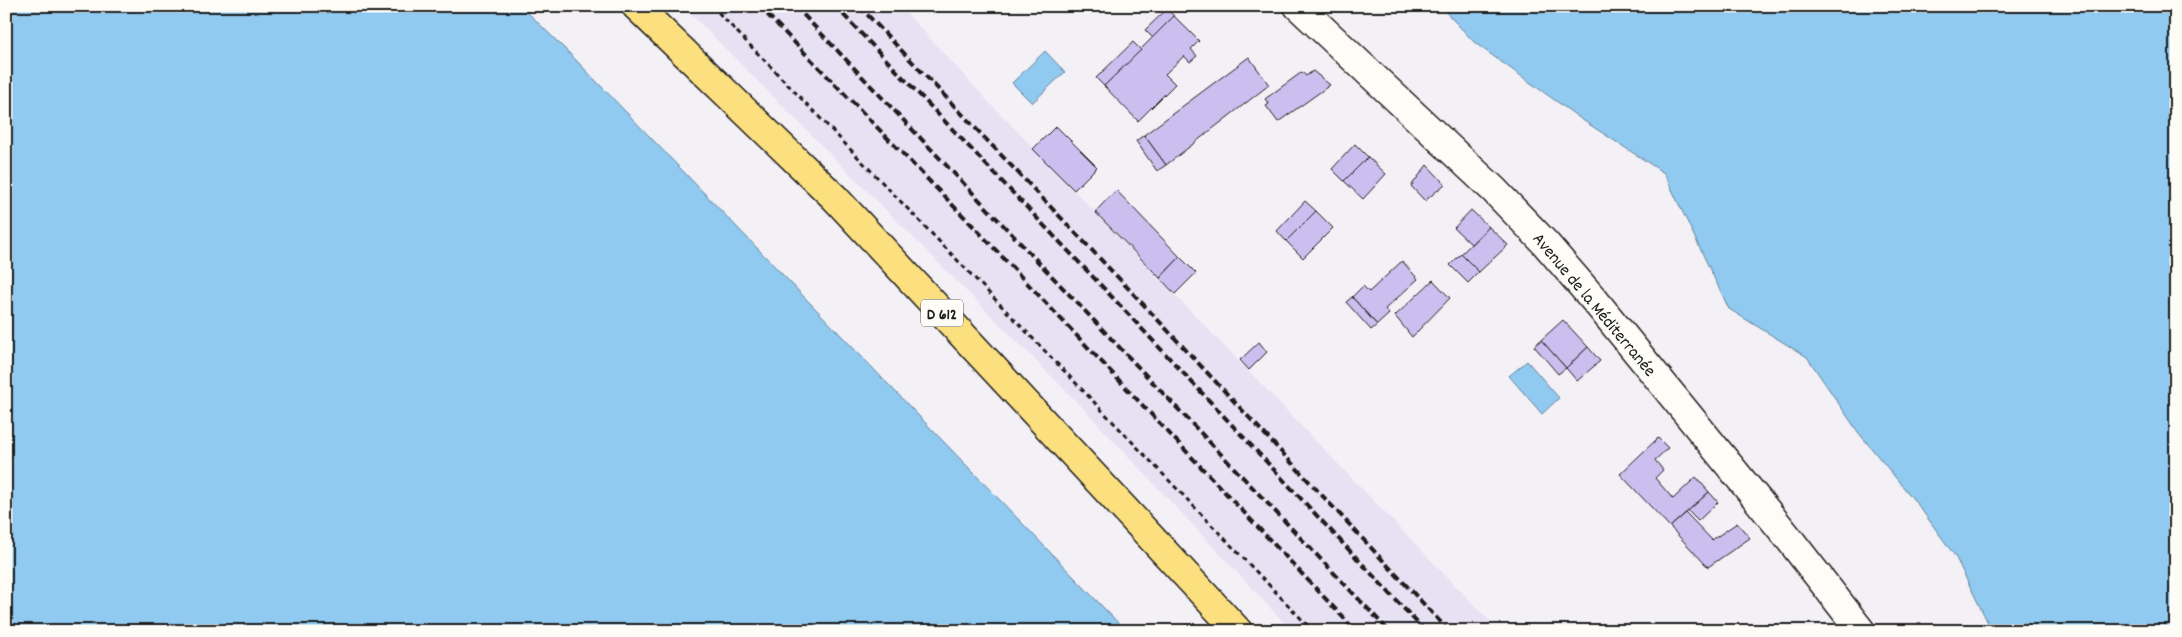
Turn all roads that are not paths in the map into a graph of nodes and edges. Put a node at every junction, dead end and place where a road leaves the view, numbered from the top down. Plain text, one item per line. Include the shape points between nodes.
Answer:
1 (636, 6) edge
2 (1298, 6) edge
3 (1238, 631) edge
4 (1861, 631) edge

1 - 3 main road, D 612 via 834,198
2 - 4 street, Avenue de la Méditerranée via 1545,242 1775,521

